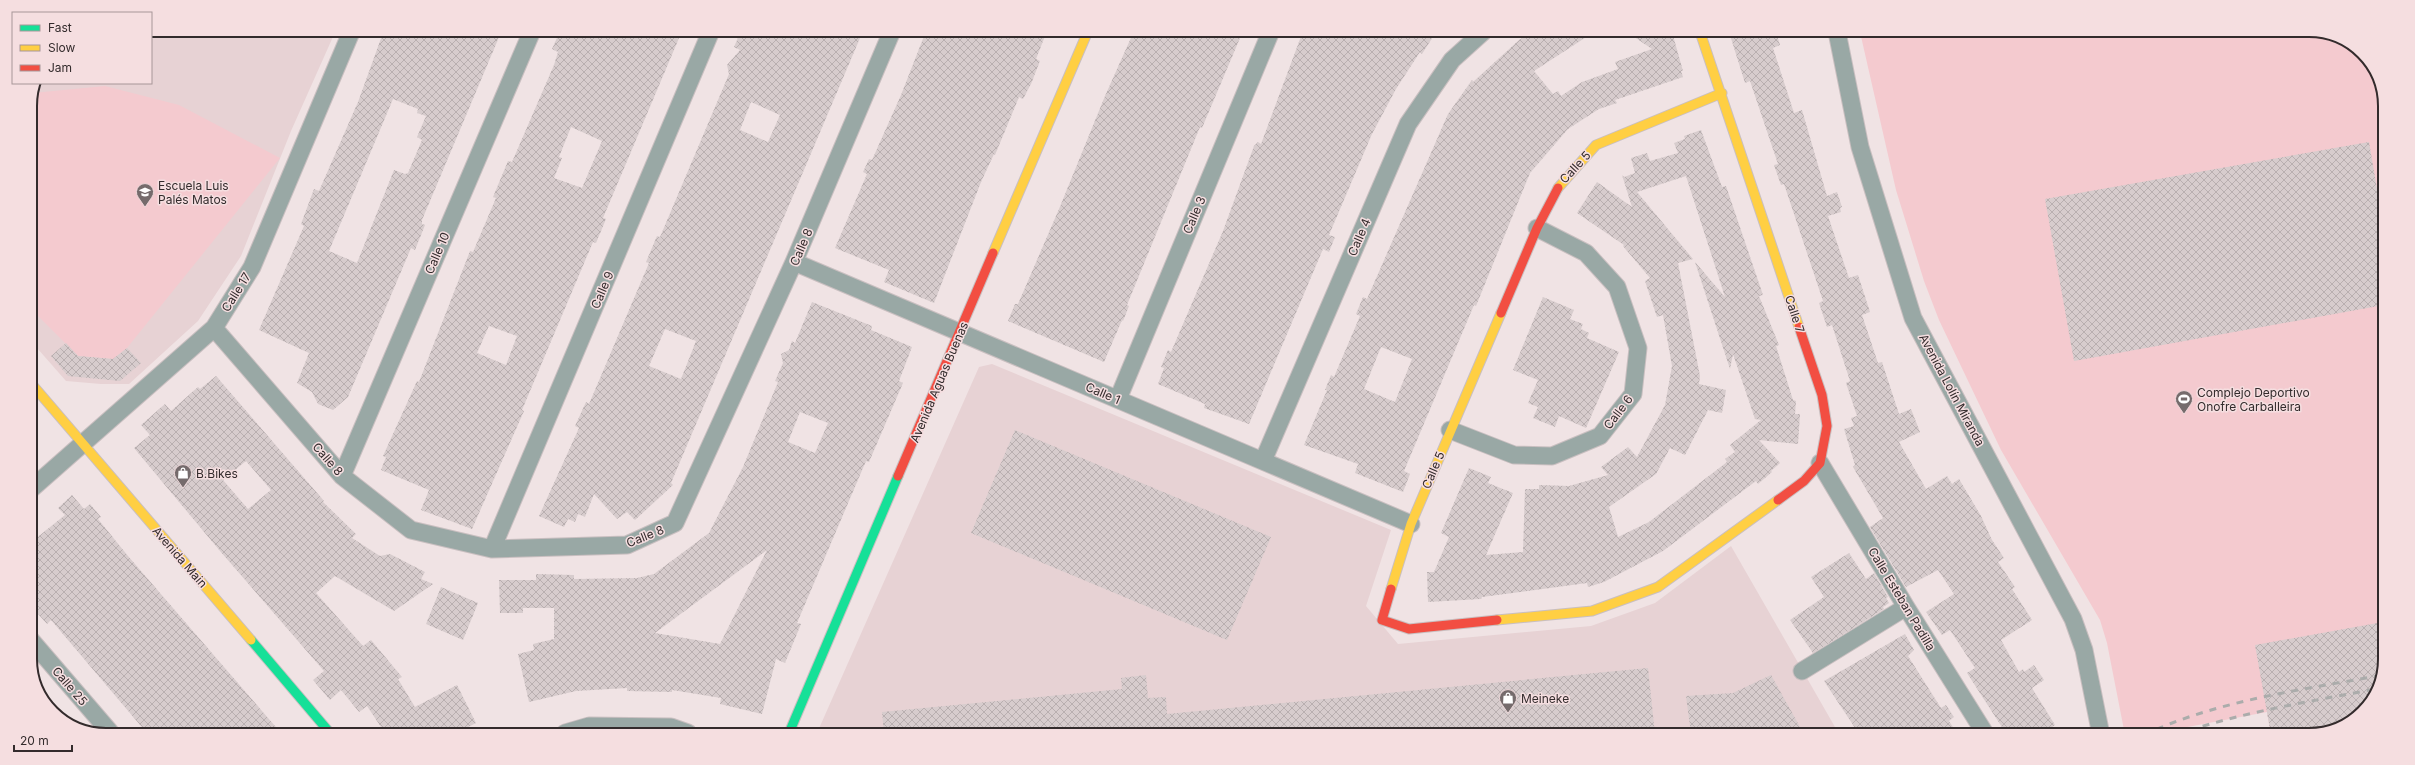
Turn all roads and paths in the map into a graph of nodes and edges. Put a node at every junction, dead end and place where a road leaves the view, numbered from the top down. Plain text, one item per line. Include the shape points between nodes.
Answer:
1 (349, 37) edge
2 (529, 37) edge
3 (708, 37) edge
4 (889, 37) edge
5 (1085, 37) edge
6 (1269, 37) edge
7 (1477, 37) edge
8 (1702, 37) edge
9 (1838, 37) edge
10 (1722, 93) junction
11 (1537, 228) junction
12 (794, 262) junction
13 (214, 328) junction
14 (960, 332) junction
15 (37, 390) edge
16 (1118, 399) junction
17 (1450, 430) junction
18 (83, 444) junction
19 (1263, 460) junction
20 (1820, 463) junction
21 (342, 476) junction
22 (37, 484) edge
23 (1411, 524) junction
24 (492, 549) junction
25 (1906, 607) junction
26 (37, 647) edge
27 (1802, 671) dead end
28 (107, 728) edge
29 (326, 728) edge
30 (582, 728) edge
31 (674, 728) edge
32 (791, 728) edge
33 (1982, 728) edge
34 (2100, 728) edge

1 - 13 street, Calle 17 via 252,267
2 - 21 street, Calle 10
3 - 24 street, Calle 9
4 - 12 street, Calle 8
5 - 14 street, Avenida Aguas Buenas
6 - 16 street, Calle 3
7 - 19 street, Calle 4 via 1452,60 1408,124
8 - 10 street, Calle 7
9 - 34 street, Avenida Lolín Miranda via 1860,147 1913,318 2073,619 2084,650
10 - 11 street, Calle 5 via 1596,145 1560,183
10 - 20 street, Calle 7 via 1822,395 1827,426
11 - 17 street, Calle 5
11 - 17 street, Calle 6 via 1586,253 1617,287 1638,348 1633,394 1600,436 1552,456 1514,454
12 - 14 street, Calle 1
12 - 24 street, Calle 8 via 675,524 627,545
13 - 18 street, Calle 17
13 - 21 street, Calle 8
14 - 16 street, Calle 1
14 - 32 street, Avenida Aguas Buenas
15 - 18 street, Avenida Main
16 - 19 street, Calle 1
17 - 23 street, Calle 5
18 - 22 street, Calle 17
18 - 29 street, Avenida Main
19 - 23 street, Calle 1
20 - 23 street, Calle 5 via 1804,481 1658,587 1592,611 1409,629 1382,620
20 - 25 street, Calle Esteban Padilla
21 - 24 street, Calle 8 via 412,530
25 - 27 street
25 - 33 street, Calle Esteban Padilla
26 - 28 street, Calle 25
30 - 31 street

